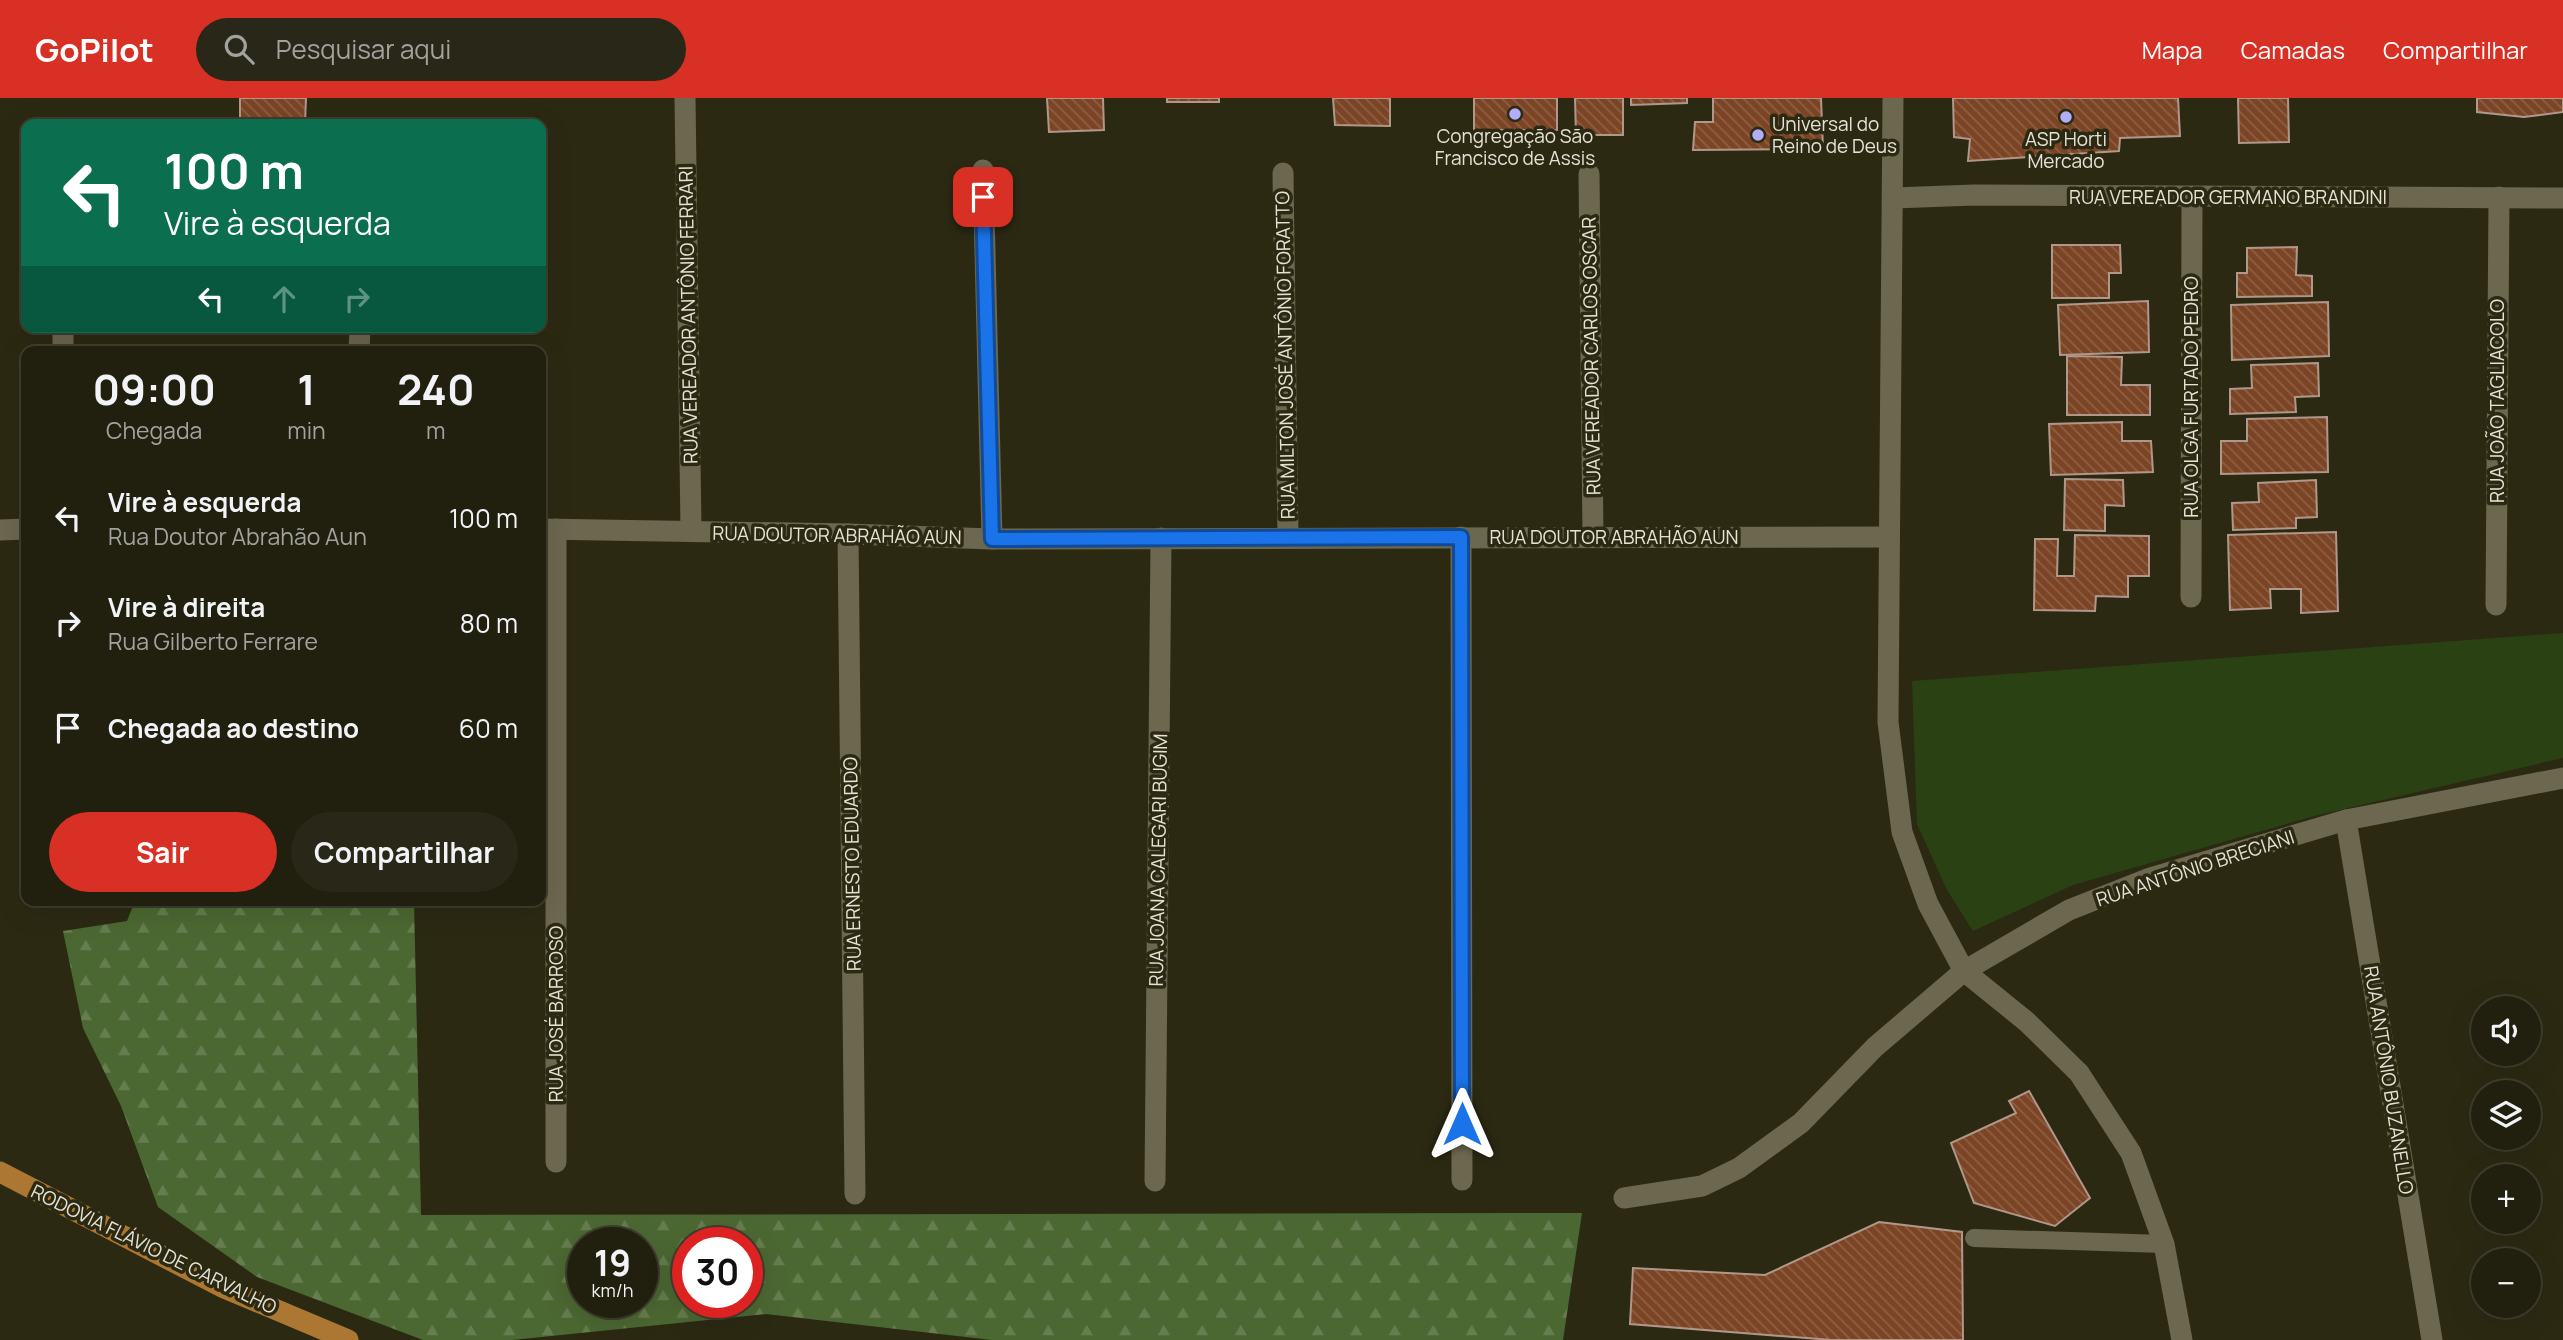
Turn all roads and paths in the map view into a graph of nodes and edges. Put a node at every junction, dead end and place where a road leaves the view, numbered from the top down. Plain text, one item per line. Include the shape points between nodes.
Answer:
1 (685, 98) edge
2 (1893, 98) edge
3 (983, 170) dead end
4 (1283, 173) dead end
5 (1589, 174) dead end
6 (2498, 197) junction
7 (1894, 198) junction
8 (2192, 198) junction
9 (2563, 198) edge
10 (21, 529) edge
11 (548, 529) edge
12 (0, 530) edge
13 (691, 531) junction
14 (848, 534) junction
15 (1461, 537) junction
16 (1593, 537) junction
17 (1889, 537) junction
18 (1161, 538) junction
19 (1288, 538) junction
20 (992, 539) junction
21 (2191, 597) dead end
22 (2496, 605) dead end
23 (2563, 778) edge
24 (2346, 820) junction
25 (1964, 971) junction
26 (556, 1162) dead end
27 (0, 1172) edge
28 (1462, 1180) dead end
29 (1155, 1181) dead end
30 (855, 1194) dead end
31 (1624, 1198) dead end
32 (1974, 1238) dead end
33 (2164, 1244) junction
34 (348, 1340) edge
35 (2182, 1340) edge
36 (2432, 1340) edge

1 - 13 street, RUA VEREADOR ANTÔNIO FERRARI
2 - 7 street
3 - 20 street
4 - 19 street, RUA MILTON JOSÉ ANTÔNIO FORATTO
5 - 16 street, RUA VEREADOR CARLOS OSCAR
6 - 8 street, RUA VEREADOR GERMANO BRANDINI
6 - 9 street, RUA VEREADOR GERMANO BRANDINI
6 - 22 street, RUA JOÃO TAGLIACOLO
7 - 8 street, RUA VEREADOR GERMANO BRANDINI
7 - 17 street
8 - 21 street, RUA OLGA FURTADO PEDRO
10 - 12 street
11 - 13 street, RUA DOUTOR ABRAHÃO AUN
11 - 26 street, RUA JOSÉ BARROSO
13 - 14 street, RUA DOUTOR ABRAHÃO AUN
14 - 20 street, RUA DOUTOR ABRAHÃO AUN
14 - 30 street, RUA ERNESTO EDUARDO
15 - 16 street, RUA DOUTOR ABRAHÃO AUN
15 - 19 street, RUA DOUTOR ABRAHÃO AUN
15 - 28 street
16 - 17 street, RUA DOUTOR ABRAHÃO AUN
17 - 25 street via 1888,722 1902,832 1928,904
18 - 19 street, RUA DOUTOR ABRAHÃO AUN
18 - 20 street, RUA DOUTOR ABRAHÃO AUN
18 - 29 street, RUA JOANA CALEGARI BUGIM
23 - 24 street, RUA ANTÔNIO BRECIANI
24 - 25 street, RUA ANTÔNIO BRECIANI via 2150,878 2068,910
24 - 36 street, RUA ANTÔNIO BUZANELLO
25 - 31 street, RUA ANTÔNIO BRECIANI via 1875,1047 1801,1123 1739,1168 1702,1186
25 - 33 street via 2027,1022 2079,1073 2131,1153
27 - 34 main road, RODOVIA FLÁVIO DE CARVALHO via 222,1287
32 - 33 lane
33 - 35 street

